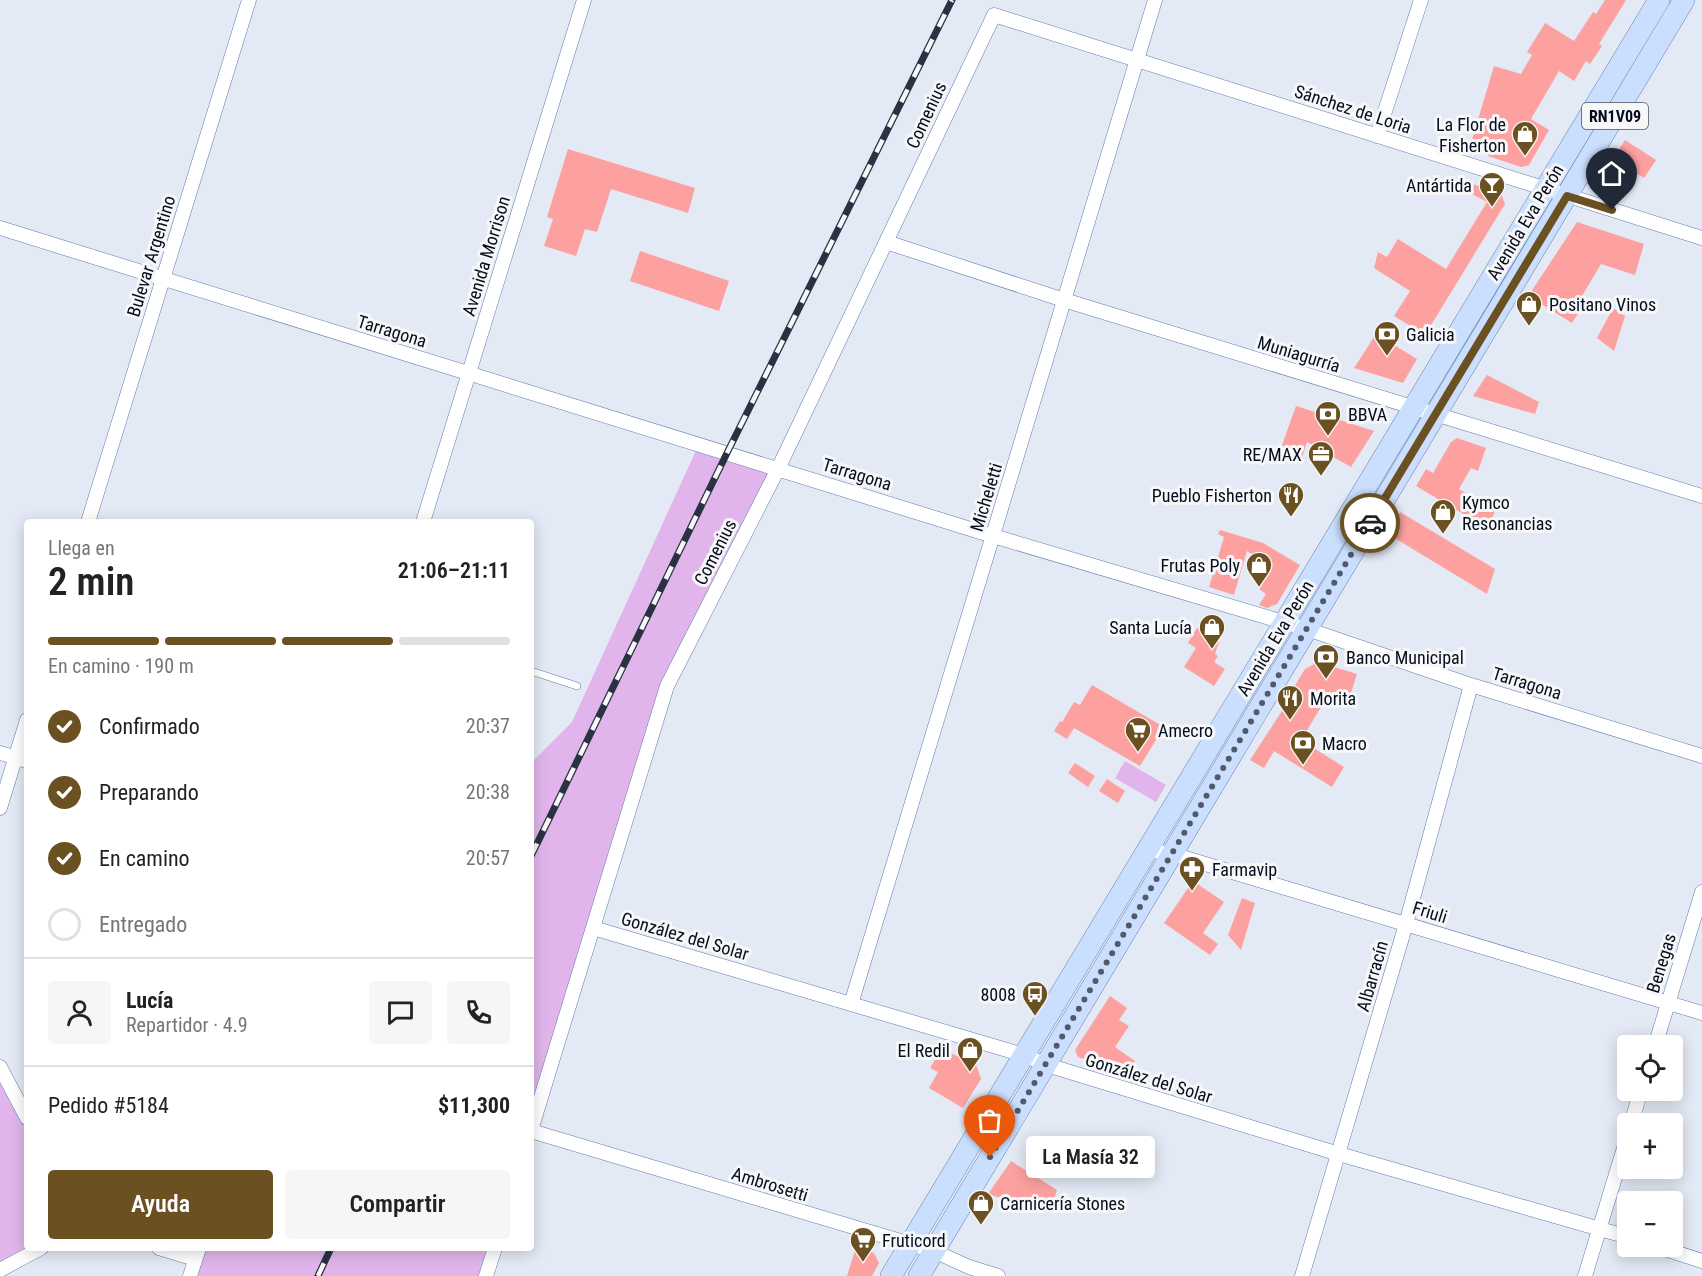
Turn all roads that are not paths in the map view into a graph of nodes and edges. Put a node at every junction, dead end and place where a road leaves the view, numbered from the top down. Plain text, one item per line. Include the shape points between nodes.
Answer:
1 (249, 0) edge
2 (584, 0) edge
3 (1155, 0) edge
4 (1421, 0) edge
5 (1659, 0) edge
6 (1684, 0) edge
7 (994, 15) joint
8 (1137, 60) junction
9 (1377, 136) junction
10 (1545, 189) junction
11 (1567, 196) junction
12 (0, 228) edge
13 (1702, 237) edge
14 (886, 242) junction
15 (163, 279) junction
16 (1064, 300) junction
17 (469, 373) junction
18 (1413, 408) junction
19 (1435, 415) junction
20 (778, 469) junction
21 (1702, 496) edge
22 (89, 519) edge
23 (424, 519) edge
24 (993, 536) junction
25 (1284, 623) junction
26 (1307, 629) junction
27 (534, 672) edge
28 (1471, 685) junction
29 (577, 686) dead end
30 (24, 740) edge
31 (0, 753) edge
32 (1702, 756) edge
33 (21, 760) edge
34 (0, 808) edge
35 (1147, 850) junction
36 (1172, 854) junction
37 (1702, 892) edge
38 (1406, 924) junction
39 (593, 928) junction
40 (1668, 1003) junction
41 (851, 1004) junction
42 (1702, 1013) edge
43 (1658, 1035) edge
44 (1024, 1054) junction
45 (1047, 1065) junction
46 (0, 1067) edge
47 (24, 1112) edge
48 (534, 1121) edge
49 (534, 1132) edge
50 (1339, 1154) junction
51 (1617, 1170) edge
52 (1599, 1228) junction
53 (1617, 1234) edge
54 (910, 1244) junction
55 (35, 1251) edge
56 (178, 1251) edge
57 (494, 1251) edge
58 (934, 1251) junction
59 (197, 1254) edge
60 (1683, 1255) edge
61 (1702, 1261) edge
62 (0, 1270) edge
63 (190, 1276) edge
64 (486, 1276) edge
65 (891, 1276) edge
66 (919, 1276) edge
67 (998, 1276) edge
68 (1302, 1276) edge
69 (1585, 1276) edge

1 - 15 street, Bulevar Argentino
2 - 17 street, Avenida Morrison
3 - 8 street, Micheletti
4 - 9 street
5 - 10 main road, Avenida Eva Perón / RN1V09
6 - 11 main road, Avenida Eva Perón / RN1V09
7 - 8 street, Sánchez de Loria
7 - 14 street, Comenius
8 - 9 street, Sánchez de Loria
8 - 16 street, Micheletti
9 - 10 street, Sánchez de Loria
10 - 11 street, Sánchez de Loria
10 - 18 main road, Avenida Eva Perón / RN1V09
11 - 13 street, Sánchez de Loria
11 - 19 main road, Avenida Eva Perón / RN1V09
12 - 15 street, Tarragona
14 - 16 street, Muniagurría
14 - 20 street, Comenius
15 - 17 street, Tarragona
15 - 22 street, Bulevar Argentino
16 - 18 street, Muniagurría
16 - 24 street, Micheletti
17 - 20 street, Tarragona
17 - 23 street, Avenida Morrison
18 - 19 street, Muniagurría
18 - 25 main road, Avenida Eva Perón / RN1V09
19 - 21 street, Muniagurría
19 - 26 main road, Avenida Eva Perón / RN1V09
20 - 24 street, Tarragona
20 - 39 street, Comenius via 667,686
24 - 25 street, Tarragona
24 - 41 street, Micheletti
25 - 26 street, Tarragona
25 - 35 main road, Avenida Eva Perón / RN1V09
26 - 28 street, Tarragona
26 - 36 main road, Avenida Eva Perón / RN1V09
27 - 29 lane
28 - 32 street, Tarragona
28 - 38 street, Albarracín
30 - 33 street
31 - 33 street
33 - 34 street
35 - 36 street, Friuli
35 - 44 main road, Avenida Eva Perón / RN1V09
36 - 38 street, Friuli
36 - 45 main road, Avenida Eva Perón / RN1V09
37 - 40 street, Benegas
38 - 40 street, Friuli
38 - 50 street, Albarracín
39 - 41 street, González del Solar
39 - 48 street, Comenius
40 - 42 street, Friuli
40 - 43 street, Benegas
41 - 44 street, González del Solar
44 - 45 street, González del Solar
44 - 54 main road, Avenida Eva Perón / RN1V09
45 - 50 street, González del Solar
45 - 58 main road, Avenida Eva Perón / RN1V09
46 - 47 street
49 - 54 street, Ambrosetti
50 - 52 street, González del Solar
50 - 68 street, Albarracín
51 - 52 street
52 - 53 street, González del Solar
52 - 69 street
54 - 58 street, Ambrosetti
54 - 65 main road, Avenida Eva Perón / RN1V09
55 - 62 street
56 - 59 street
57 - 64 street
58 - 66 main road, Avenida Eva Perón / RN1V09
58 - 67 street, Ambrosetti via 969,1268
59 - 63 street
60 - 61 street

